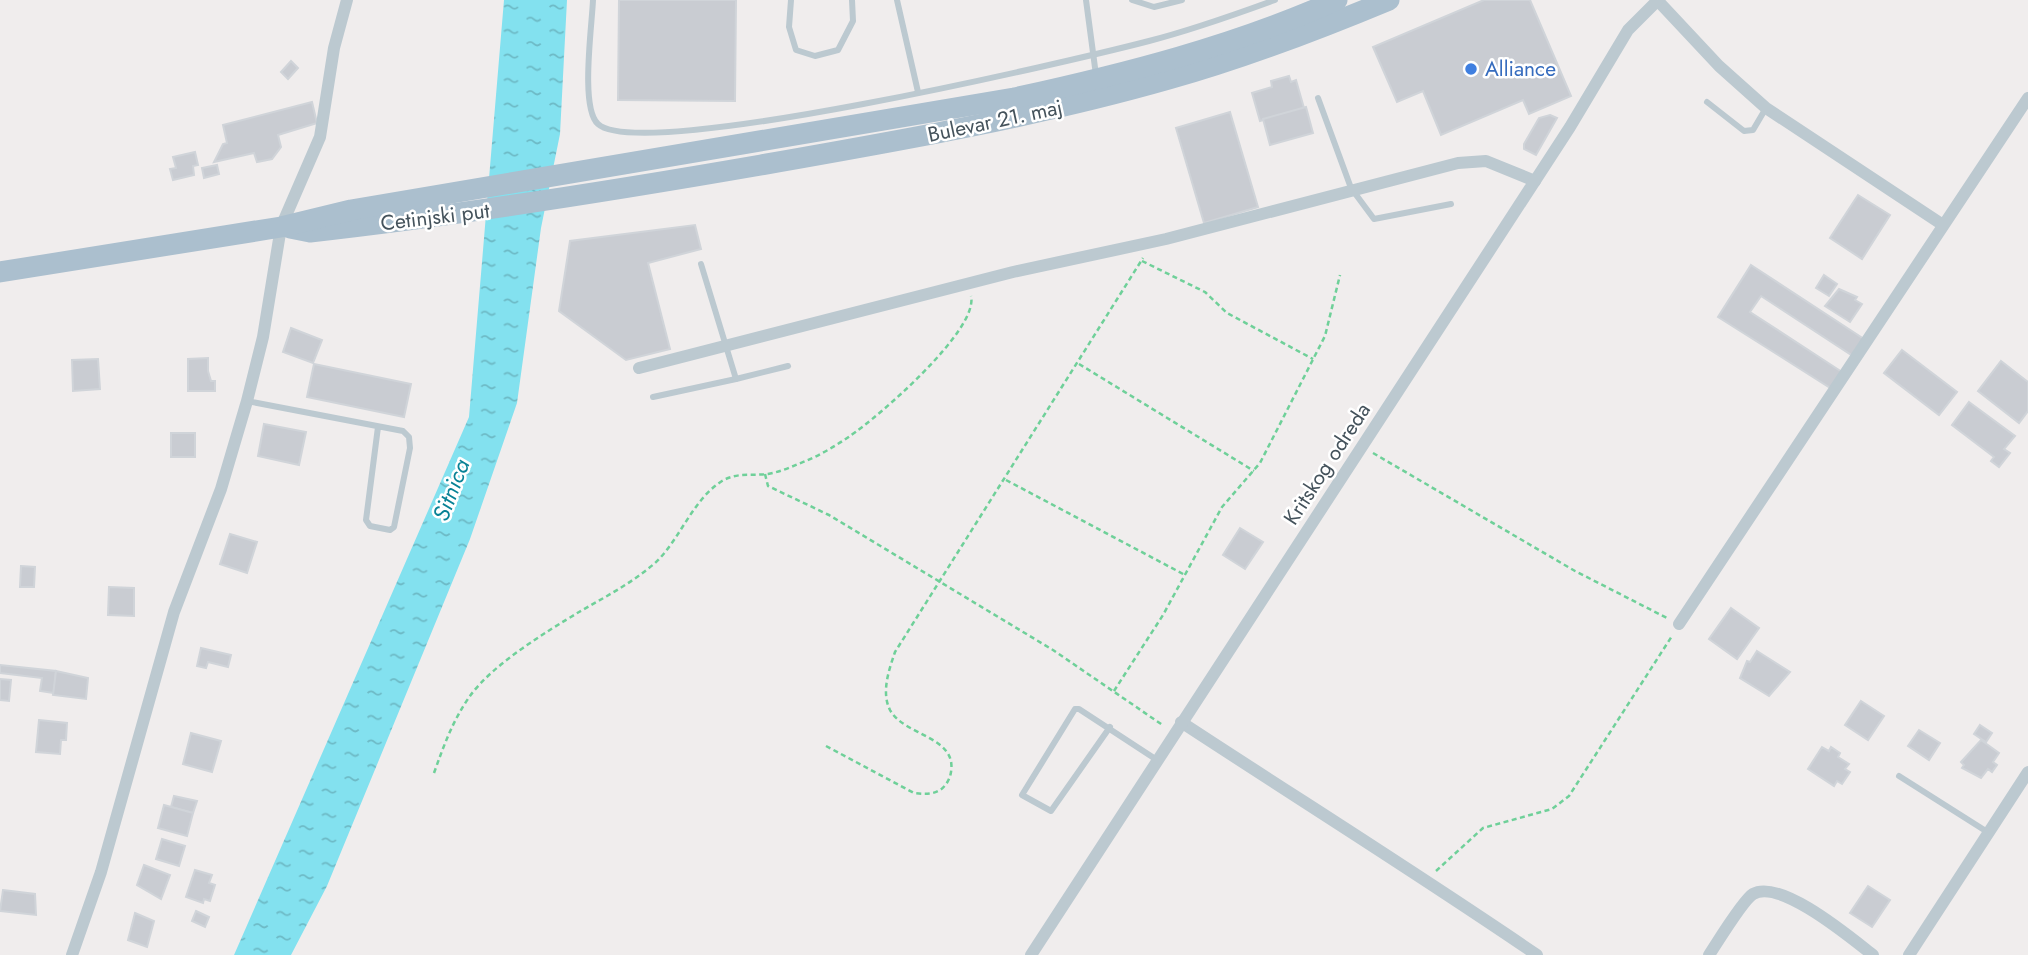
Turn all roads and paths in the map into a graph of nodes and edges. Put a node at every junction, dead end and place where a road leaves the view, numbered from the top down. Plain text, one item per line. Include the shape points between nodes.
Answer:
1 (347, 0) edge
2 (593, 0) edge
3 (791, 0) edge
4 (852, 0) edge
5 (897, 0) edge
6 (1086, 0) edge
7 (1132, 0) edge
8 (1182, 0) edge
9 (1275, 0) edge
10 (1337, 0) edge
11 (1389, 0) edge
12 (1658, 1) edge
13 (1262, 2) edge
14 (1094, 53) junction
15 (1096, 80) junction
16 (918, 92) junction
17 (1318, 98) dead end
18 (2028, 98) edge
19 (1707, 102) dead end
20 (1766, 108) junction
21 (697, 142) junction
22 (584, 171) joint
23 (1535, 181) junction
24 (1351, 188) junction
25 (588, 195) joint
26 (1451, 204) dead end
27 (1943, 225) junction
28 (282, 227) junction
29 (1142, 244) junction
30 (1142, 261) junction
31 (701, 264) dead end
32 (0, 272) edge
33 (1340, 275) dead end
34 (968, 284) junction
35 (727, 346) junction
36 (1313, 359) junction
37 (1079, 364) junction
38 (788, 366) dead end
39 (639, 368) dead end
40 (736, 379) junction
41 (653, 397) dead end
42 (247, 401) junction
43 (378, 427) junction
44 (1362, 446) junction
45 (1254, 471) junction
46 (765, 474) junction
47 (1006, 480) junction
48 (1185, 575) junction
49 (938, 583) junction
50 (1679, 624) junction
51 (1114, 691) junction
52 (1110, 727) junction
53 (1178, 728) junction
54 (826, 746) dead end
55 (1157, 760) junction
56 (2028, 772) edge
57 (434, 773) dead end
58 (1899, 776) dead end
59 (1989, 833) junction
60 (1427, 879) junction
61 (72, 955) edge
62 (1031, 955) edge
63 (1537, 955) edge
64 (1709, 955) edge
65 (1873, 955) edge
66 (1909, 955) edge

1 - 28 street via 320,136
2 - 21 lane via 589,100 595,121 607,131
3 - 4 lane via 789,27 796,50 815,56 838,50 853,21
5 - 16 lane
6 - 14 lane
7 - 8 lane via 1154,7
9 - 13 lane
10 - 15 main road, Bulevar 21. maj via 1214,46
11 - 25 main road, Bulevar 21. maj via 1239,58 1081,103
12 - 20 street
12 - 23 street, Kritskog odreda via 1628,30
13 - 14 lane via 1149,41
14 - 15 lane
14 - 16 lane
15 - 21 main road, Bulevar 21. maj via 1014,98
16 - 21 lane
17 - 24 lane
18 - 27 street
19 - 20 lane via 1744,131 1753,130
20 - 27 street
21 - 22 main road, Bulevar 21. maj
22 - 28 main road, Cetinjski put via 312,217
23 - 24 street via 1486,161 1458,163
23 - 44 street, Kritskog odreda
24 - 26 lane via 1374,219
24 - 29 street
25 - 28 main road, Cetinjski put via 310,232
27 - 50 street
28 - 32 main road
28 - 42 street
29 - 30 path
29 - 34 street
30 - 36 path via 1205,292 1227,313
30 - 37 path
31 - 35 lane
33 - 36 path via 1325,336
34 - 35 street
34 - 46 path via 973,303 959,332 883,410 827,450
35 - 39 street
35 - 40 lane
36 - 45 path
37 - 45 path
37 - 47 path
38 - 40 lane
40 - 41 lane
42 - 43 lane
42 - 61 street via 221,489 174,612 101,872
43 - 43 lane via 403,431 409,437 390,530 370,526 366,520
44 - 50 path via 1575,571
44 - 53 street, Kritskog odreda
45 - 48 path via 1227,499
46 - 49 path via 768,486 829,515
46 - 57 path via 740,474 712,489 642,574 498,668 471,695 448,732
47 - 48 path
47 - 49 path
48 - 51 path
49 - 51 path
49 - 54 path via 895,652 886,693 890,710 901,724 946,750 951,760 947,783 927,795 914,793
50 - 60 path via 1569,796 1552,809 1483,828
51 - 53 path
52 - 52 lane via 1074,709 1022,794 1051,811
52 - 55 lane
53 - 55 street, Kritskog odreda
53 - 60 street
55 - 62 street, Kritskog odreda
56 - 59 street
58 - 59 lane
59 - 66 street
60 - 63 street
64 - 65 street via 1749,897 1767,890 1827,921

